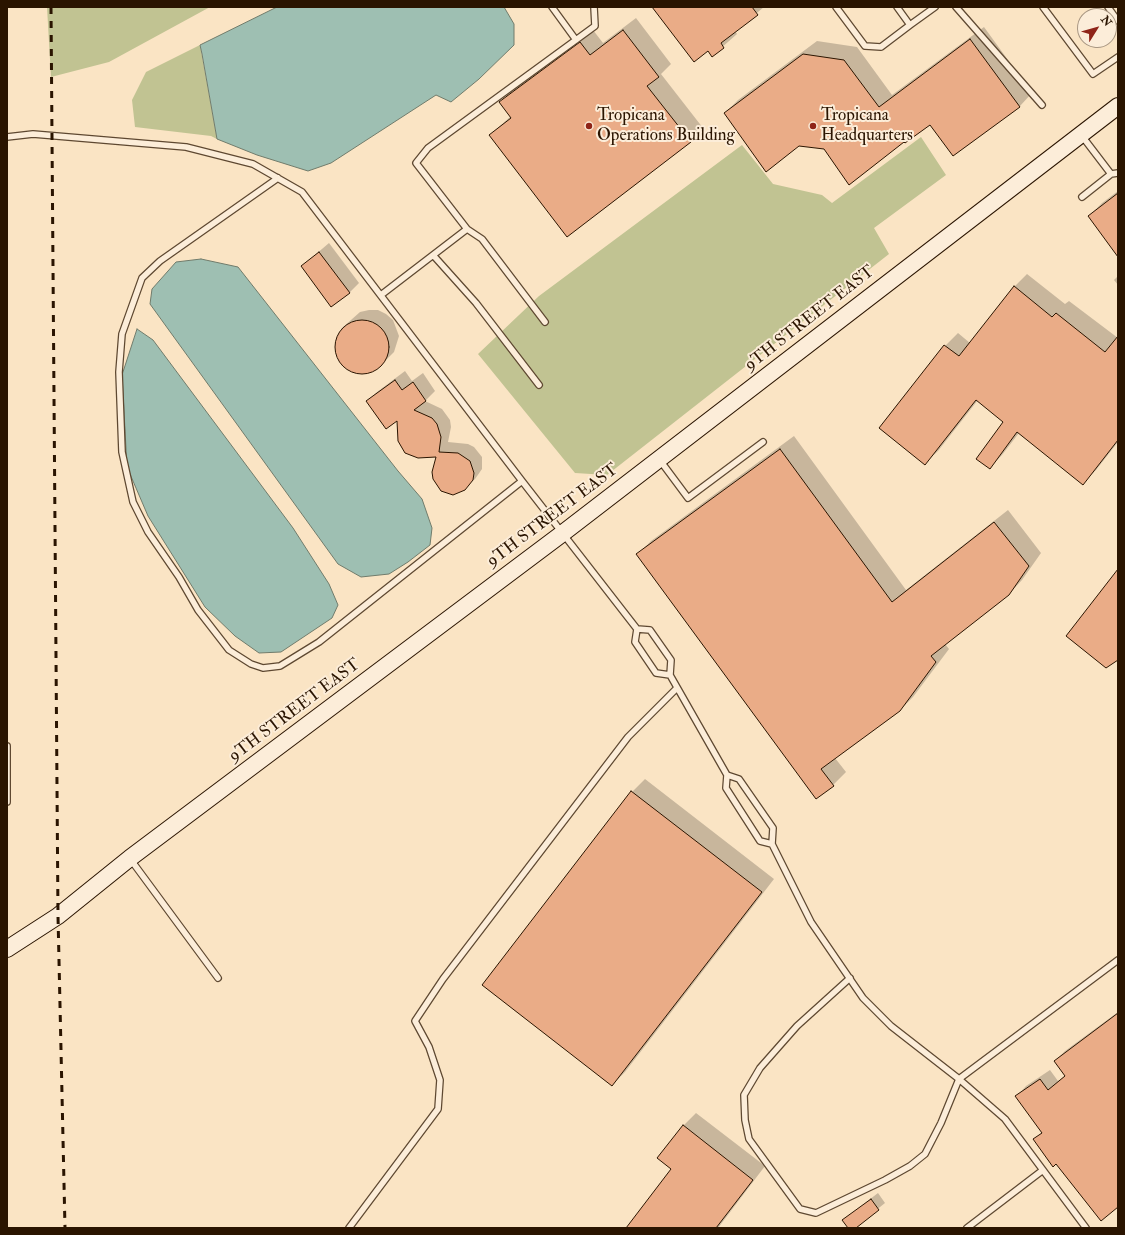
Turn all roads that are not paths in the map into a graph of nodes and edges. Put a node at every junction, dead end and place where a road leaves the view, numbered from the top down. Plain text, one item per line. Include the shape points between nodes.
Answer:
1 (552, 7) edge
2 (594, 7) edge
3 (836, 7) edge
4 (897, 7) edge
5 (935, 7) edge
6 (956, 7) edge
7 (1043, 7) edge
8 (1108, 7) edge
9 (1118, 21) edge
10 (910, 25) junction
11 (576, 40) junction
12 (1118, 57) edge
13 (1042, 105) dead end
14 (1118, 106) edge
15 (1081, 135) junction
16 (7, 137) edge
17 (1118, 173) edge
18 (1111, 174) junction
19 (278, 178) junction
20 (1082, 197) dead end
21 (467, 229) junction
22 (433, 255) junction
23 (381, 296) junction
24 (545, 322) dead end
25 (539, 385) dead end
26 (763, 442) dead end
27 (659, 459) junction
28 (522, 481) junction
29 (563, 533) junction
30 (637, 629) junction
31 (670, 675) junction
32 (677, 688) junction
33 (7, 746) edge
34 (727, 775) junction
35 (7, 802) edge
36 (772, 844) junction
37 (130, 858) junction
38 (9, 944) edge
39 (1118, 960) edge
40 (218, 978) dead end
41 (850, 978) junction
42 (959, 1079) junction
43 (1043, 1170) junction
44 (349, 1228) edge
45 (967, 1228) edge
46 (1086, 1228) edge

1 - 11 lane
2 - 11 lane via 595,26
3 - 10 lane via 865,46 881,47
4 - 10 lane
5 - 10 lane
6 - 13 lane
7 - 12 lane via 1093,74
8 - 9 lane
11 - 21 lane via 428,148 416,163
14 - 15 street, 9TH STREET EAST
15 - 18 lane
15 - 27 street, 9TH STREET EAST
16 - 19 lane via 34,134 186,147 254,164
17 - 18 lane
18 - 20 lane
19 - 23 lane via 302,192
19 - 28 lane via 160,261 142,278 122,334 119,372 122,452 133,502 148,532 179,576 198,610 229,650 251,664 263,668 280,666 319,642
21 - 22 lane
21 - 24 lane via 482,240
22 - 23 lane
22 - 25 lane via 476,303
23 - 28 lane
26 - 27 lane via 688,498
27 - 29 street, 9TH STREET EAST
28 - 29 lane
29 - 30 lane
29 - 37 street, 9TH STREET EAST
30 - 31 lane via 650,630 671,660
30 - 31 lane via 635,642 656,673
31 - 32 lane
32 - 34 lane
32 - 44 lane via 628,737 443,979 415,1021 429,1047 440,1080 438,1109
33 - 35 lane
34 - 36 lane via 739,780 773,828
34 - 36 lane via 726,788 760,841
36 - 41 lane via 811,922
37 - 38 street, 9TH STREET EAST via 58,916
37 - 40 lane
39 - 42 lane
41 - 42 lane via 863,998 891,1026
41 - 42 lane via 797,1026 760,1068 744,1094 749,1139 800,1208 816,1213 830,1207 910,1166 925,1154
42 - 43 lane via 1005,1119
43 - 45 lane
43 - 46 lane

